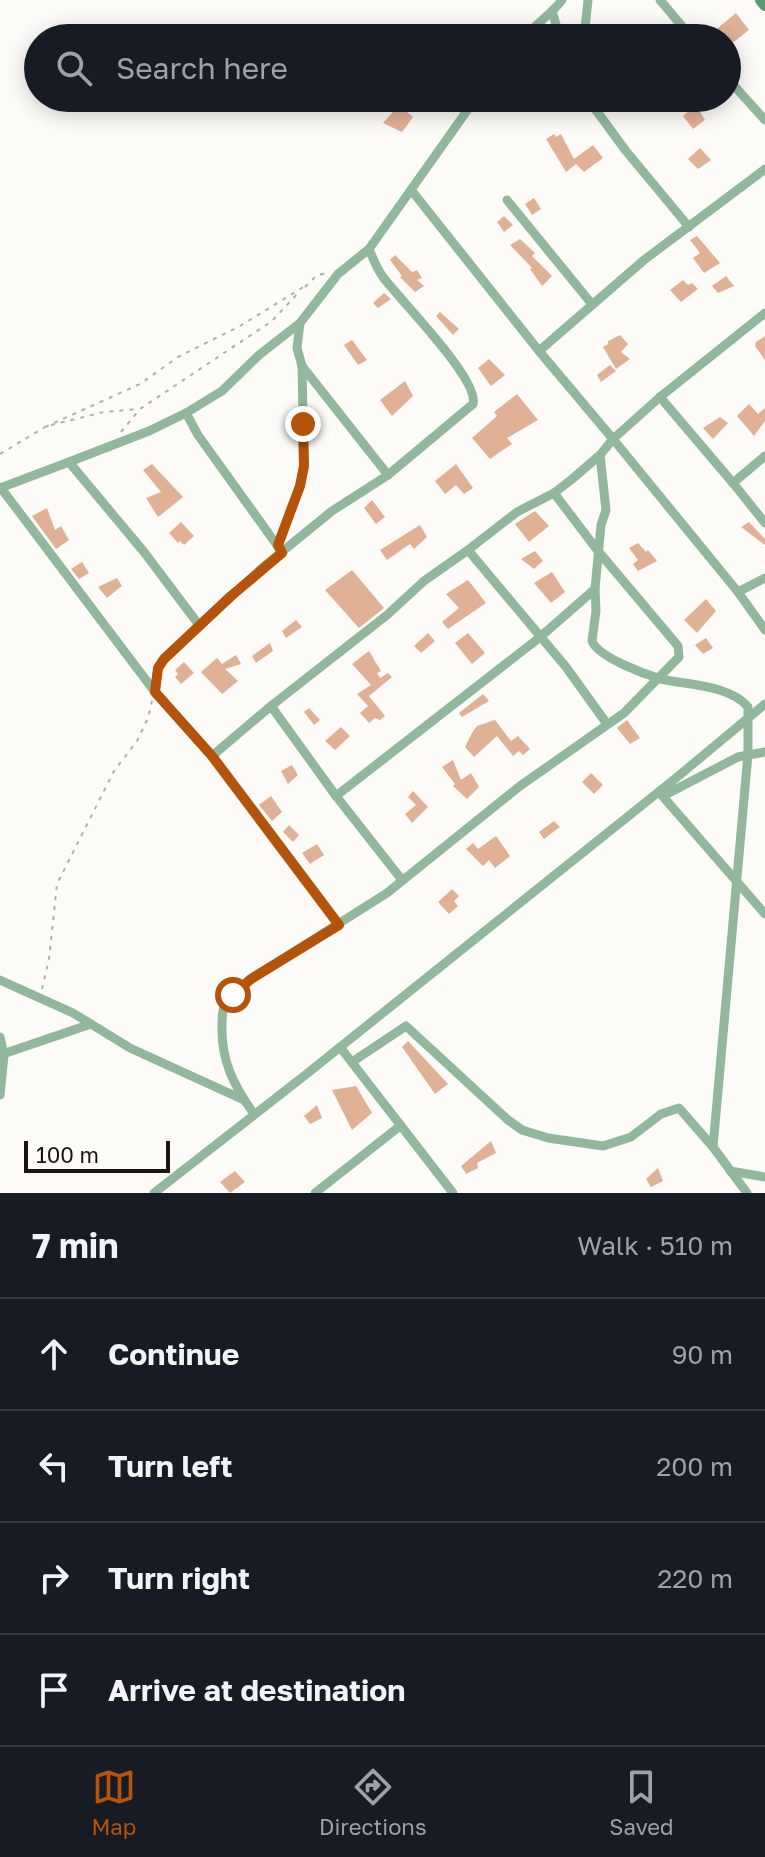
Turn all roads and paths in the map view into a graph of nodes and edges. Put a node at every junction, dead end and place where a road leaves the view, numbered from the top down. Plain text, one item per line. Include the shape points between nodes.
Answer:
1 (572, 0) edge
2 (588, 0) edge
3 (660, 0) edge
4 (761, 0) edge
5 (765, 5) edge
6 (557, 6) edge
7 (535, 24) edge
8 (585, 24) edge
9 (680, 24) edge
10 (741, 93) edge
11 (465, 112) edge
12 (597, 112) edge
13 (765, 120) edge
14 (765, 169) edge
15 (412, 191) junction
16 (507, 200) dead end
17 (689, 227) junction
18 (369, 249) junction
19 (338, 274) junction
20 (305, 286) junction
21 (591, 303) junction
22 (765, 313) edge
23 (300, 323) junction
24 (539, 351) junction
25 (302, 366) junction
26 (660, 397) junction
27 (140, 409) junction
28 (186, 413) junction
29 (45, 427) junction
30 (613, 439) junction
31 (110, 445) junction
32 (0, 454) edge
33 (600, 455) junction
34 (765, 456) edge
35 (69, 462) junction
36 (388, 475) junction
37 (733, 483) junction
38 (0, 488) edge
39 (554, 493) junction
40 (765, 523) edge
41 (280, 549) junction
42 (468, 550) junction
43 (598, 551) junction
44 (765, 578) edge
45 (595, 589) junction
46 (738, 592) junction
47 (199, 625) junction
48 (765, 630) edge
49 (539, 638) junction
50 (661, 679) junction
51 (155, 692) junction
52 (765, 704) edge
53 (271, 706) junction
54 (750, 716) junction
55 (607, 724) junction
56 (765, 752) edge
57 (748, 754) junction
58 (212, 756) junction
59 (661, 794) junction
60 (336, 796) junction
61 (402, 880) junction
62 (736, 880) junction
63 (765, 914) edge
64 (339, 925) junction
65 (0, 980) edge
66 (40, 998) junction
67 (91, 1024) junction
68 (0, 1037) edge
69 (340, 1047) junction
70 (2, 1055) edge
71 (352, 1062) junction
72 (0, 1095) edge
73 (244, 1100) junction
74 (254, 1114) junction
75 (400, 1126) junction
76 (713, 1147) junction
77 (730, 1171) junction
78 (765, 1177) edge
79 (449, 1190) edge
80 (154, 1193) edge
81 (315, 1193) edge
82 (747, 1193) edge

1 - 6 street
2 - 8 street
3 - 9 street
4 - 5 street
6 - 7 street
10 - 13 street
11 - 15 street
12 - 17 street
14 - 17 street
15 - 18 street
15 - 24 street
16 - 21 street
17 - 21 street
18 - 19 street
18 - 36 street via 384,278 428,329 475,398
19 - 20 path via 317,275
19 - 23 street
20 - 27 path via 272,321
20 - 29 path via 140,384
21 - 24 street
22 - 26 street
23 - 25 street via 297,348
23 - 28 street via 222,391
24 - 30 street
25 - 36 street
25 - 41 street via 304,466
26 - 30 street
26 - 37 street
27 - 29 path
27 - 31 path
28 - 31 street
28 - 41 street
29 - 32 path
30 - 33 street
30 - 46 street
31 - 35 street
33 - 39 street
33 - 43 street via 606,510
34 - 37 street
35 - 38 street
35 - 47 street
36 - 41 street
37 - 40 street
38 - 51 street
39 - 42 street via 517,512
39 - 43 street
41 - 47 street
42 - 49 street
42 - 53 street
43 - 45 street
43 - 50 street via 678,646 679,657
44 - 46 street
45 - 49 street
45 - 50 street via 594,646
46 - 48 street
47 - 51 street via 158,668
49 - 55 street
49 - 60 street
50 - 54 street via 730,694 744,701
50 - 55 street
51 - 58 street
51 - 66 path via 137,741 114,771 57,884
52 - 54 street
53 - 58 street
53 - 60 street
54 - 57 street
54 - 59 street
55 - 61 street
56 - 57 street
57 - 59 street
57 - 62 street
58 - 64 street
59 - 62 street
59 - 69 street
60 - 61 street
61 - 64 street
62 - 63 street
62 - 76 street
64 - 73 street via 251,979 225,1006 224,1056
65 - 66 street
66 - 67 street
67 - 70 street
67 - 73 street via 130,1048
68 - 70 street
69 - 71 street
69 - 74 street
70 - 72 street
71 - 75 street
71 - 76 street via 406,1026 522,1130 603,1146 631,1137 661,1114 679,1108
73 - 74 street
74 - 80 street
75 - 79 street
75 - 81 street
76 - 77 street
77 - 78 street
77 - 82 street

